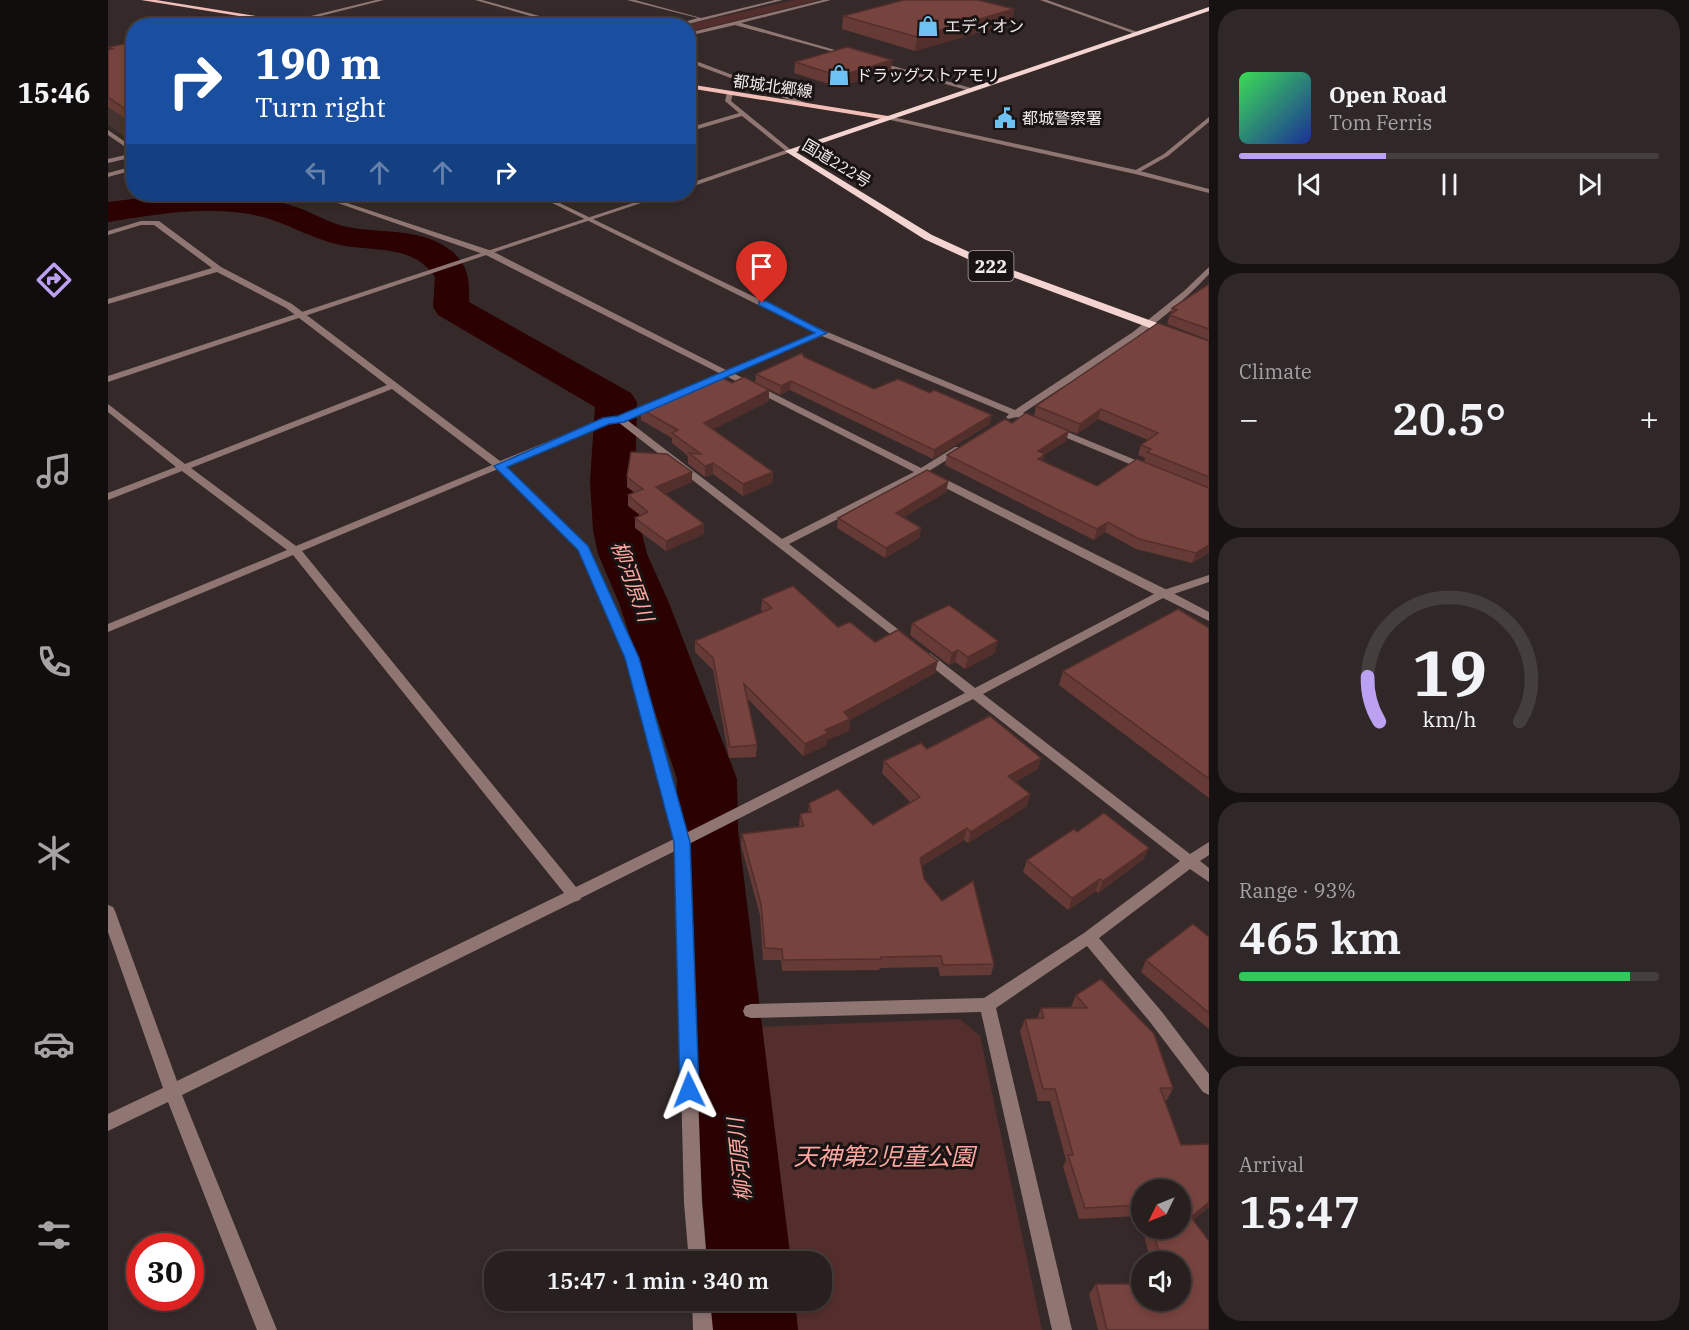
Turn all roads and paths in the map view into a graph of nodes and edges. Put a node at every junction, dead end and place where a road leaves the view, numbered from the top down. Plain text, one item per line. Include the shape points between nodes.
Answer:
1 (144, 0) edge
2 (382, 0) edge
3 (477, 0) edge
4 (630, 0) edge
5 (776, 0) edge
6 (829, 0) edge
7 (1042, 0) edge
8 (1209, 9) edge
9 (268, 18) edge
10 (302, 18) edge
11 (543, 18) edge
12 (703, 18) junction
13 (696, 20) edge
14 (735, 23) junction
15 (696, 33) edge
16 (1137, 33) junction
17 (858, 58) edge
18 (869, 61) edge
19 (696, 63) edge
20 (696, 87) edge
21 (969, 89) junction
22 (730, 93) junction
23 (807, 105) junction
24 (741, 114) junction
25 (888, 118) junction
26 (1209, 119) edge
27 (696, 128) edge
28 (108, 132) edge
29 (126, 147) edge
30 (789, 151) junction
31 (126, 155) edge
32 (109, 160) edge
33 (126, 170) edge
34 (1137, 172) junction
35 (108, 175) edge
36 (696, 183) edge
37 (1209, 191) edge
38 (336, 201) edge
39 (553, 201) edge
40 (643, 201) edge
41 (591, 218) junction
42 (108, 233) edge
43 (489, 253) junction
44 (218, 269) junction
45 (1209, 269) edge
46 (108, 302) edge
47 (302, 316) junction
48 (1147, 325) junction
49 (822, 333) junction
50 (1209, 346) edge
51 (726, 373) junction
52 (716, 378) edge
53 (108, 380) edge
54 (394, 386) junction
55 (663, 401) edge
56 (108, 407) edge
57 (1017, 414) junction
58 (621, 419) junction
59 (998, 425) edge
60 (971, 442) edge
61 (500, 466) junction
62 (184, 468) junction
63 (923, 471) junction
64 (1156, 472) edge
65 (108, 497) edge
66 (781, 544) junction
67 (296, 551) junction
68 (1209, 578) edge
69 (1164, 593) junction
70 (1209, 617) edge
71 (108, 628) edge
72 (976, 694) junction
73 (682, 842) junction
74 (1209, 847) edge
75 (1191, 861) junction
76 (1209, 876) edge
77 (575, 896) junction
78 (108, 911) edge
79 (1089, 937) junction
80 (987, 1005) junction
81 (751, 1011) dead end
82 (1209, 1087) edge
83 (172, 1091) junction
84 (108, 1123) edge
85 (697, 1251) edge
86 (702, 1311) edge
87 (267, 1330) edge
88 (703, 1330) edge
89 (1062, 1330) edge

1 - 9 main road
2 - 10 street
3 - 11 street
4 - 12 street
5 - 12 street
6 - 14 street
7 - 16 street
8 - 16 highway, 国道222号
12 - 13 street
14 - 15 street
14 - 17 street
16 - 21 highway, 国道222号
18 - 21 street
19 - 23 street
20 - 22 main road, 都城北郷線
21 - 25 highway, 国道222号
22 - 23 main road, 都城北郷線
22 - 24 street via 728,101
23 - 25 main road, 都城北郷線
24 - 27 street
24 - 30 street
25 - 30 highway, 国道222号
25 - 34 street
26 - 34 street via 1166,155
28 - 29 street
30 - 36 street
30 - 48 highway, 国道222号 / 222 via 928,237 987,264
31 - 32 street
33 - 35 street
34 - 37 street
38 - 43 street
39 - 41 street
40 - 41 street
41 - 43 street
41 - 49 street
42 - 44 street via 141,223 156,223
43 - 47 street
43 - 51 street
44 - 46 street
44 - 47 street
45 - 48 street via 1187,293
47 - 53 street
47 - 54 street
48 - 50 highway, 国道222号 / 222
48 - 57 street
49 - 51 street
49 - 57 street
51 - 52 street
51 - 63 street
54 - 61 street
54 - 62 street
55 - 58 street
56 - 62 street
57 - 59 street
57 - 64 street
58 - 61 street via 606,421
58 - 66 street
60 - 63 street
61 - 67 street
61 - 73 street via 584,548 632,658
62 - 65 street
62 - 67 street
63 - 66 street
63 - 69 street
66 - 72 street
67 - 71 street
67 - 77 street
68 - 69 street
69 - 70 street
69 - 72 street
72 - 73 street
72 - 75 street
73 - 77 street
73 - 85 street
74 - 75 street
75 - 76 street
75 - 79 street
77 - 83 street
78 - 83 street
79 - 80 street
79 - 82 street
80 - 81 street
80 - 89 street
83 - 84 street
83 - 87 street
86 - 88 street

